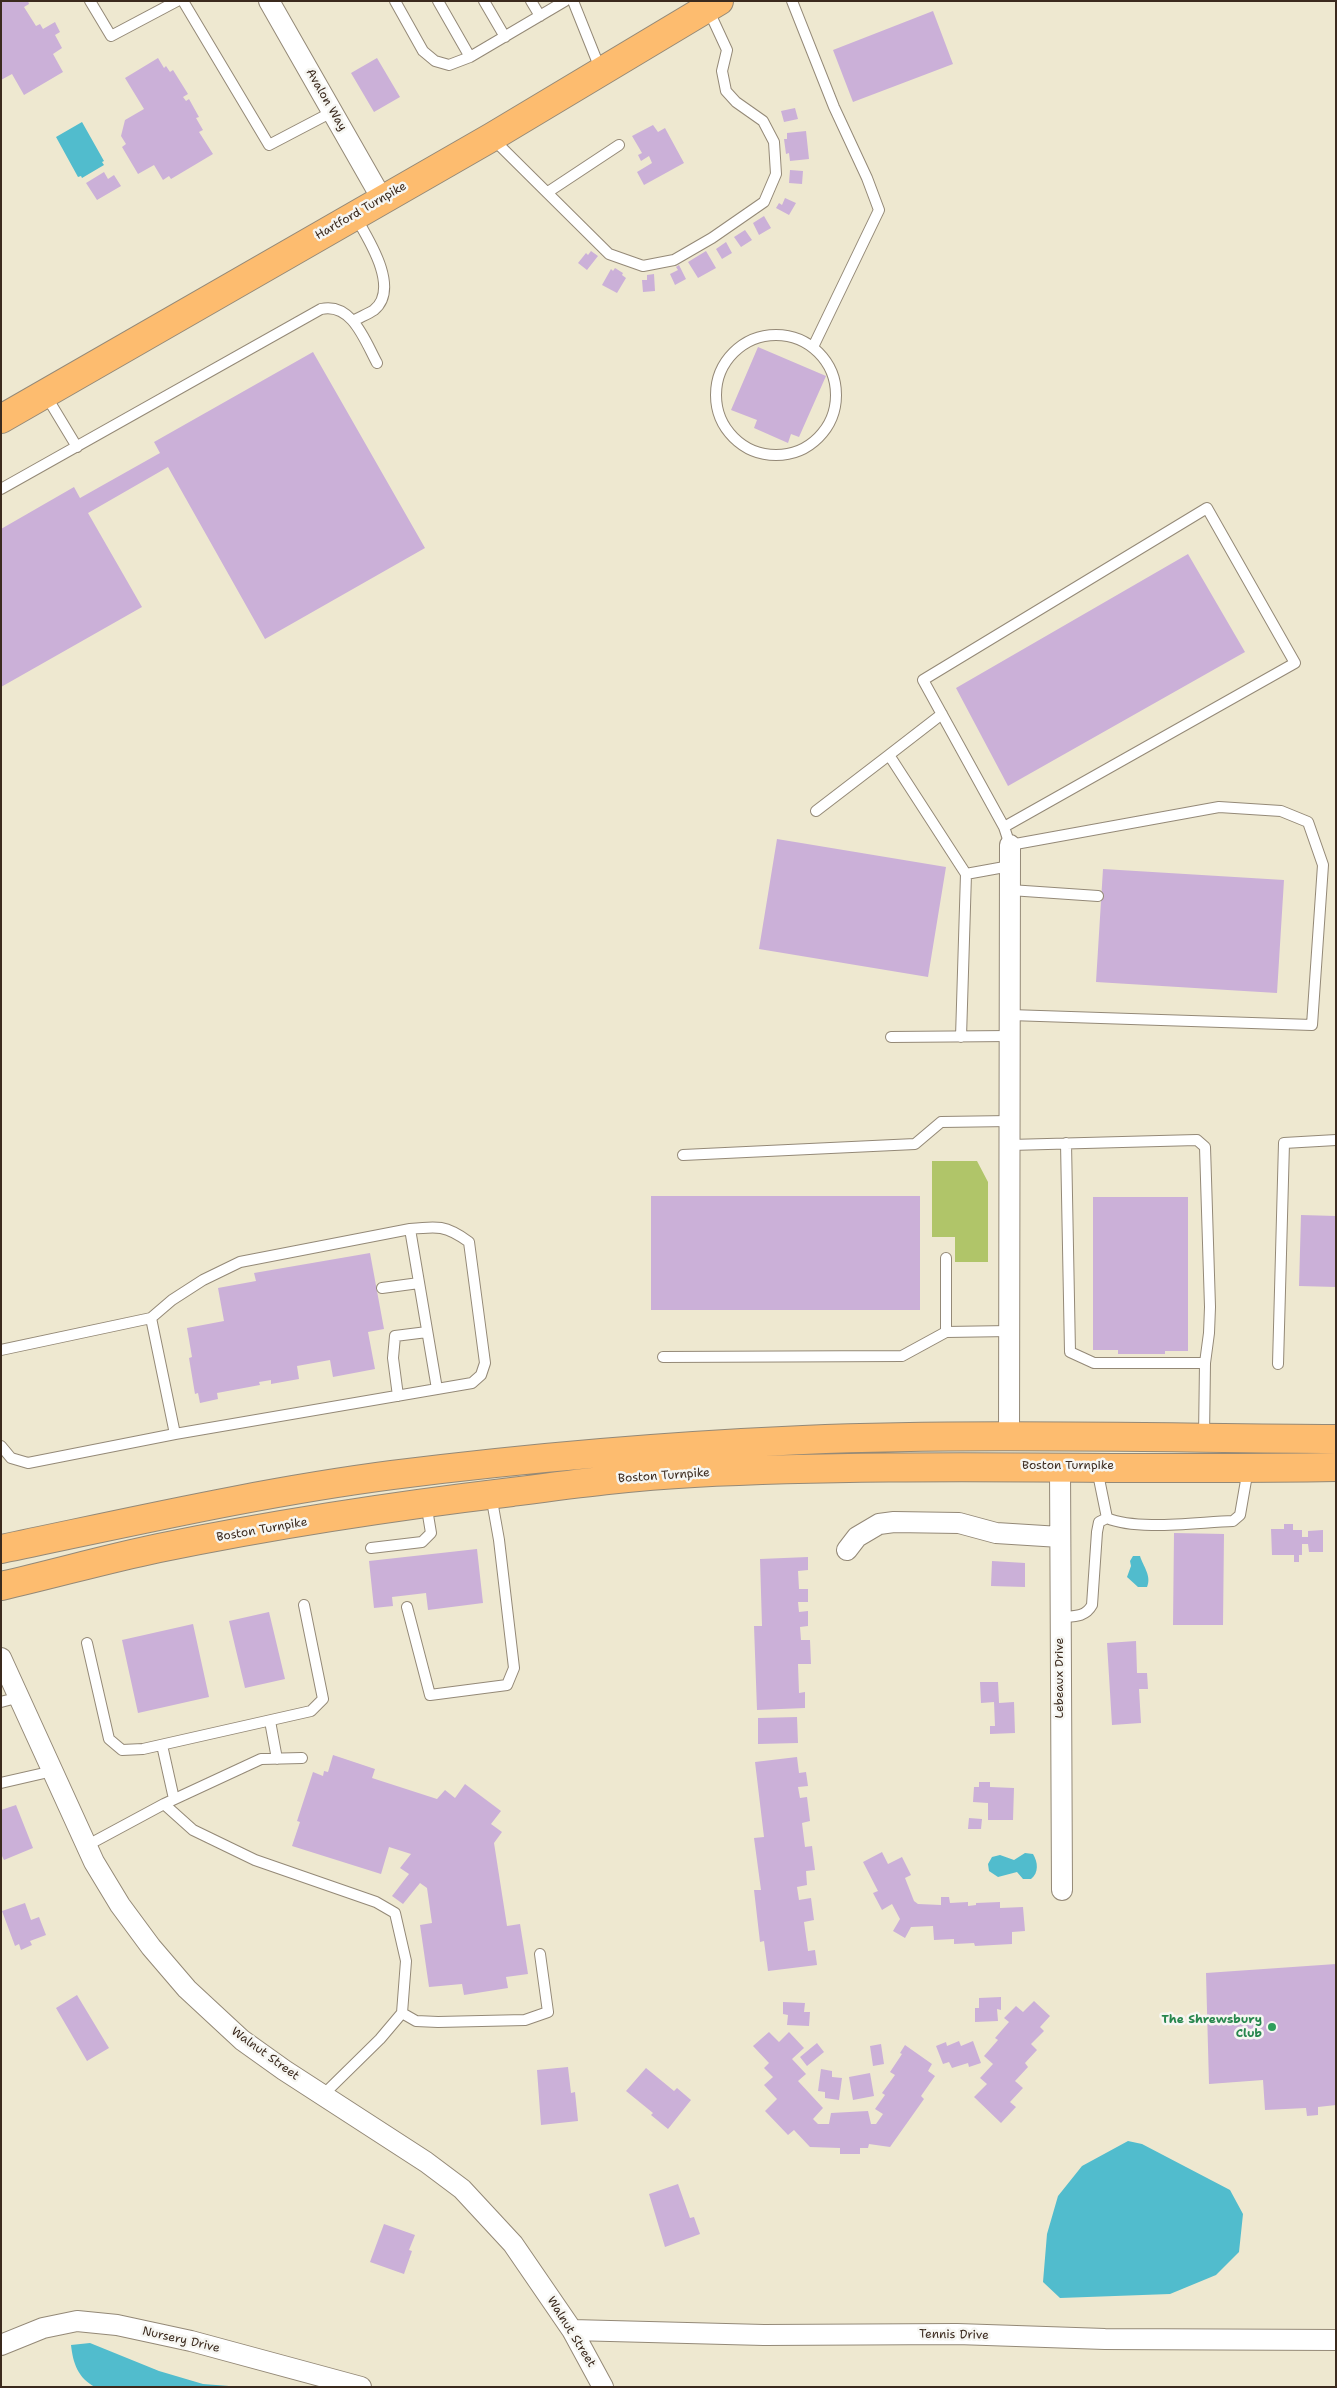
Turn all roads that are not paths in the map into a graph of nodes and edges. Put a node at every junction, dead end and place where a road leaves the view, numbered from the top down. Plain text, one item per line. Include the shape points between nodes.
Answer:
1 (90, 1) edge
2 (177, 1) edge
3 (183, 1) edge
4 (269, 1) edge
5 (395, 1) edge
6 (438, 1) edge
7 (484, 1) edge
8 (532, 1) edge
9 (565, 1) edge
10 (573, 1) edge
11 (792, 1) edge
12 (714, 5) edge
13 (540, 16) junction
14 (505, 36) junction
15 (470, 57) junction
16 (601, 72) junction
17 (332, 112) junction
18 (492, 138) junction
19 (619, 145) dead end
20 (548, 192) junction
21 (382, 199) junction
22 (354, 215) junction
23 (353, 321) junction
24 (813, 347) junction
25 (377, 362) dead end
26 (45, 394) junction
27 (1, 419) edge
28 (77, 447) junction
29 (1, 489) edge
30 (942, 714) junction
31 (889, 755) junction
32 (816, 811) dead end
33 (1007, 836) junction
34 (1010, 866) junction
35 (966, 874) junction
36 (1010, 890) junction
37 (1098, 896) dead end
38 (1010, 1015) junction
39 (1010, 1036) junction
40 (891, 1037) dead end
41 (961, 1037) junction
42 (1010, 1121) junction
43 (1336, 1140) edge
44 (1066, 1143) junction
45 (1010, 1145) junction
46 (683, 1155) dead end
47 (410, 1229) junction
48 (946, 1258) dead end
49 (419, 1283) junction
50 (382, 1288) dead end
51 (151, 1318) junction
52 (1010, 1331) junction
53 (428, 1332) junction
54 (946, 1332) junction
55 (1, 1350) edge
56 (663, 1358) dead end
57 (1205, 1363) junction
58 (1278, 1364) dead end
59 (437, 1389) junction
60 (398, 1396) junction
61 (175, 1434) junction
62 (1009, 1438) junction
63 (1204, 1438) junction
64 (1336, 1438) edge
65 (1, 1446) edge
66 (1336, 1466) edge
67 (1060, 1467) junction
68 (1096, 1467) junction
69 (1248, 1468) junction
70 (491, 1494) junction
71 (426, 1503) junction
72 (1107, 1518) junction
73 (1060, 1537) junction
74 (371, 1548) dead end
75 (1, 1550) edge
76 (846, 1550) dead end
77 (1, 1586) edge
78 (304, 1605) dead end
79 (407, 1607) dead end
80 (1060, 1617) junction
81 (87, 1643) dead end
82 (1, 1658) edge
83 (11, 1699) edge
84 (270, 1721) junction
85 (162, 1745) junction
86 (302, 1758) dead end
87 (277, 1759) junction
88 (53, 1770) junction
89 (1, 1783) edge
90 (169, 1801) junction
91 (86, 1846) junction
92 (1062, 1890) dead end
93 (540, 1954) dead end
94 (402, 2013) junction
95 (323, 2095) junction
96 (572, 2330) junction
97 (1336, 2340) edge
98 (1, 2344) edge
99 (361, 2387) edge
100 (603, 2387) edge

1 - 2 lane via 111,36
3 - 17 lane via 269,146
4 - 17 street, Avalon Way
5 - 15 lane via 423,51 435,61 449,65
6 - 15 lane
7 - 14 lane
8 - 13 lane
9 - 13 lane
10 - 16 lane
11 - 24 lane via 879,210
12 - 16 main road, Hartford Turnpike
12 - 20 lane via 727,50 722,71 726,91 764,121 774,142 776,174 764,202 674,260 643,266 610,254
13 - 14 lane
14 - 15 lane
16 - 18 main road, Hartford Turnpike
17 - 21 street, Avalon Way
18 - 20 lane
18 - 21 main road, Hartford Turnpike
19 - 20 lane
21 - 22 main road, Hartford Turnpike
22 - 23 lane via 376,252 383,286 378,305
22 - 26 main road, Hartford Turnpike
23 - 25 lane
23 - 28 lane via 337,308 321,309
24 - 24 lane via 796,338 776,334 755,338 737,348 724,364 716,383 716,404 722,423 735,440 753,451 791,454 808,446 823,433 833,417 834,379 826,361
26 - 27 main road, Hartford Turnpike
26 - 28 lane
28 - 29 lane
30 - 31 lane
30 - 33 lane
30 - 33 lane via 923,680 1207,508 1295,663
31 - 32 lane
31 - 35 lane
33 - 34 street
33 - 38 lane via 1220,806 1281,811 1308,822 1323,865 1312,1026
34 - 35 lane
34 - 36 street
35 - 41 lane
36 - 37 lane
36 - 38 street
38 - 39 street
39 - 41 lane
39 - 42 street
40 - 41 lane
42 - 45 street
42 - 46 lane via 941,1122 915,1144
43 - 58 lane via 1284,1143
44 - 45 lane
44 - 57 lane via 1070,1352 1094,1363
44 - 57 lane via 1197,1140 1205,1147 1210,1307
45 - 52 street
47 - 49 lane
47 - 51 lane via 240,1262 203,1280
47 - 59 lane via 439,1226 469,1242 485,1363 481,1375 472,1384
48 - 54 lane
49 - 50 lane
49 - 53 lane
51 - 55 lane
51 - 61 lane
52 - 54 lane
52 - 62 street
53 - 59 lane
53 - 60 lane via 395,1336 393,1358
54 - 56 lane via 902,1356
57 - 63 lane
59 - 60 lane
60 - 61 lane
61 - 65 lane via 28,1464 11,1458
62 - 63 main road
62 - 75 main road via 740,1443 395,1475 250,1498
63 - 64 main road
66 - 69 main road, Boston Turnpike
67 - 68 main road, Boston Turnpike
67 - 70 main road, Boston Turnpike via 691,1473
67 - 73 street, Lebeaux Drive
68 - 69 main road, Boston Turnpike
68 - 72 lane
69 - 72 lane via 1240,1515 1233,1521 1136,1524
70 - 71 main road, Boston Turnpike
70 - 79 lane via 514,1668 507,1685 430,1695
71 - 74 lane via 431,1533 422,1542
71 - 77 main road, Boston Turnpike via 158,1548
72 - 80 lane via 1099,1522 1097,1532 1092,1605 1083,1615
73 - 76 street via 996,1533 960,1523 894,1522 880,1524 862,1533
73 - 80 street, Lebeaux Drive
78 - 84 lane via 323,1699 311,1711
80 - 92 street, Lebeaux Drive
81 - 85 lane via 109,1739 122,1750
82 - 83 street, Walnut Street
83 - 88 street, Walnut Street
84 - 85 lane
84 - 87 lane
85 - 90 lane
86 - 87 lane
87 - 90 lane via 261,1760
88 - 89 lane
88 - 91 street, Walnut Street
90 - 91 lane
90 - 94 lane via 193,1830 255,1860 376,1902 395,1913 406,1961
91 - 95 street, Walnut Street via 120,1905 187,1989 242,2040
93 - 94 lane via 548,2012 524,2020 438,2022 416,2021
94 - 95 lane
95 - 96 street, Walnut Street via 462,2189 514,2244
96 - 97 street, Tennis Drive
96 - 100 street, Walnut Street
98 - 99 street, Nursery Drive via 43,2328 77,2320 191,2341

